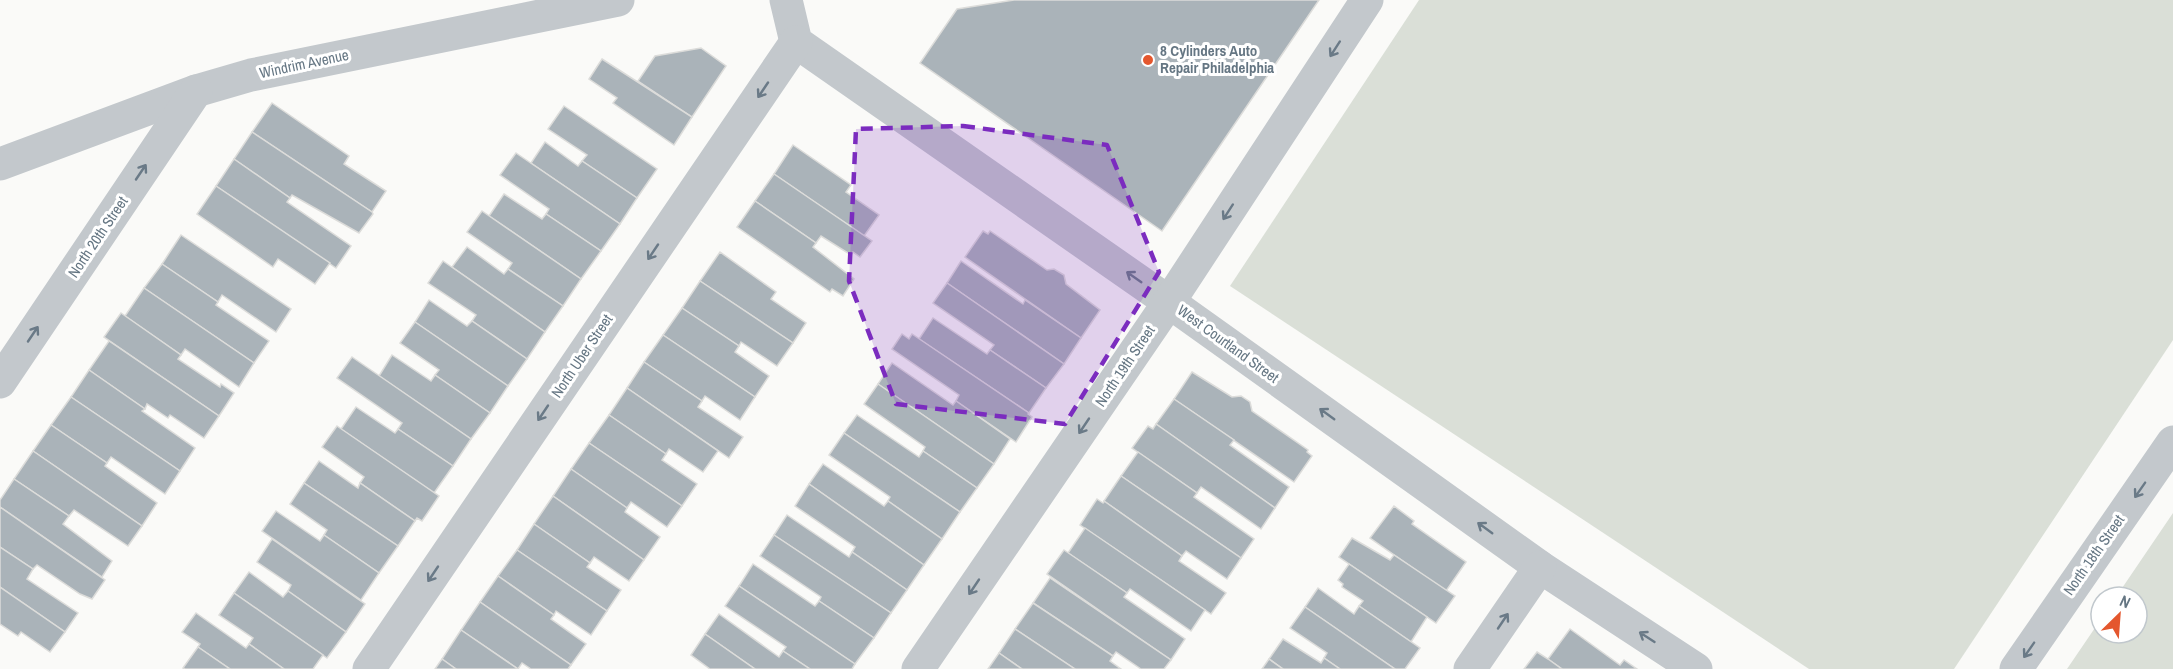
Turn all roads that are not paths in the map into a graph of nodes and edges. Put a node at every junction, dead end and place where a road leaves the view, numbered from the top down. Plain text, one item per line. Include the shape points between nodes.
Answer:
1 (618, 0) edge
2 (786, 0) edge
3 (1367, 0) edge
4 (796, 42) junction
5 (196, 91) junction
6 (0, 164) edge
7 (1169, 302) junction
8 (0, 382) edge
9 (2173, 442) edge
10 (1540, 567) junction
11 (369, 669) edge
12 (918, 669) edge
13 (1470, 669) edge
14 (1696, 669) edge
15 (2016, 669) edge

1 - 5 street, Windrim Avenue via 251,75
2 - 4 street
3 -> 7 street, North 19th Street
7 -> 4 street, West Courtland Street
4 -> 11 street, North Uber Street
5 - 6 street, Windrim Avenue
8 -> 5 street, North 20th Street
10 -> 7 street, West Courtland Street
7 -> 12 street, North 19th Street
9 -> 15 street, North 18th Street
13 -> 10 street
14 -> 10 street, West Courtland Street

